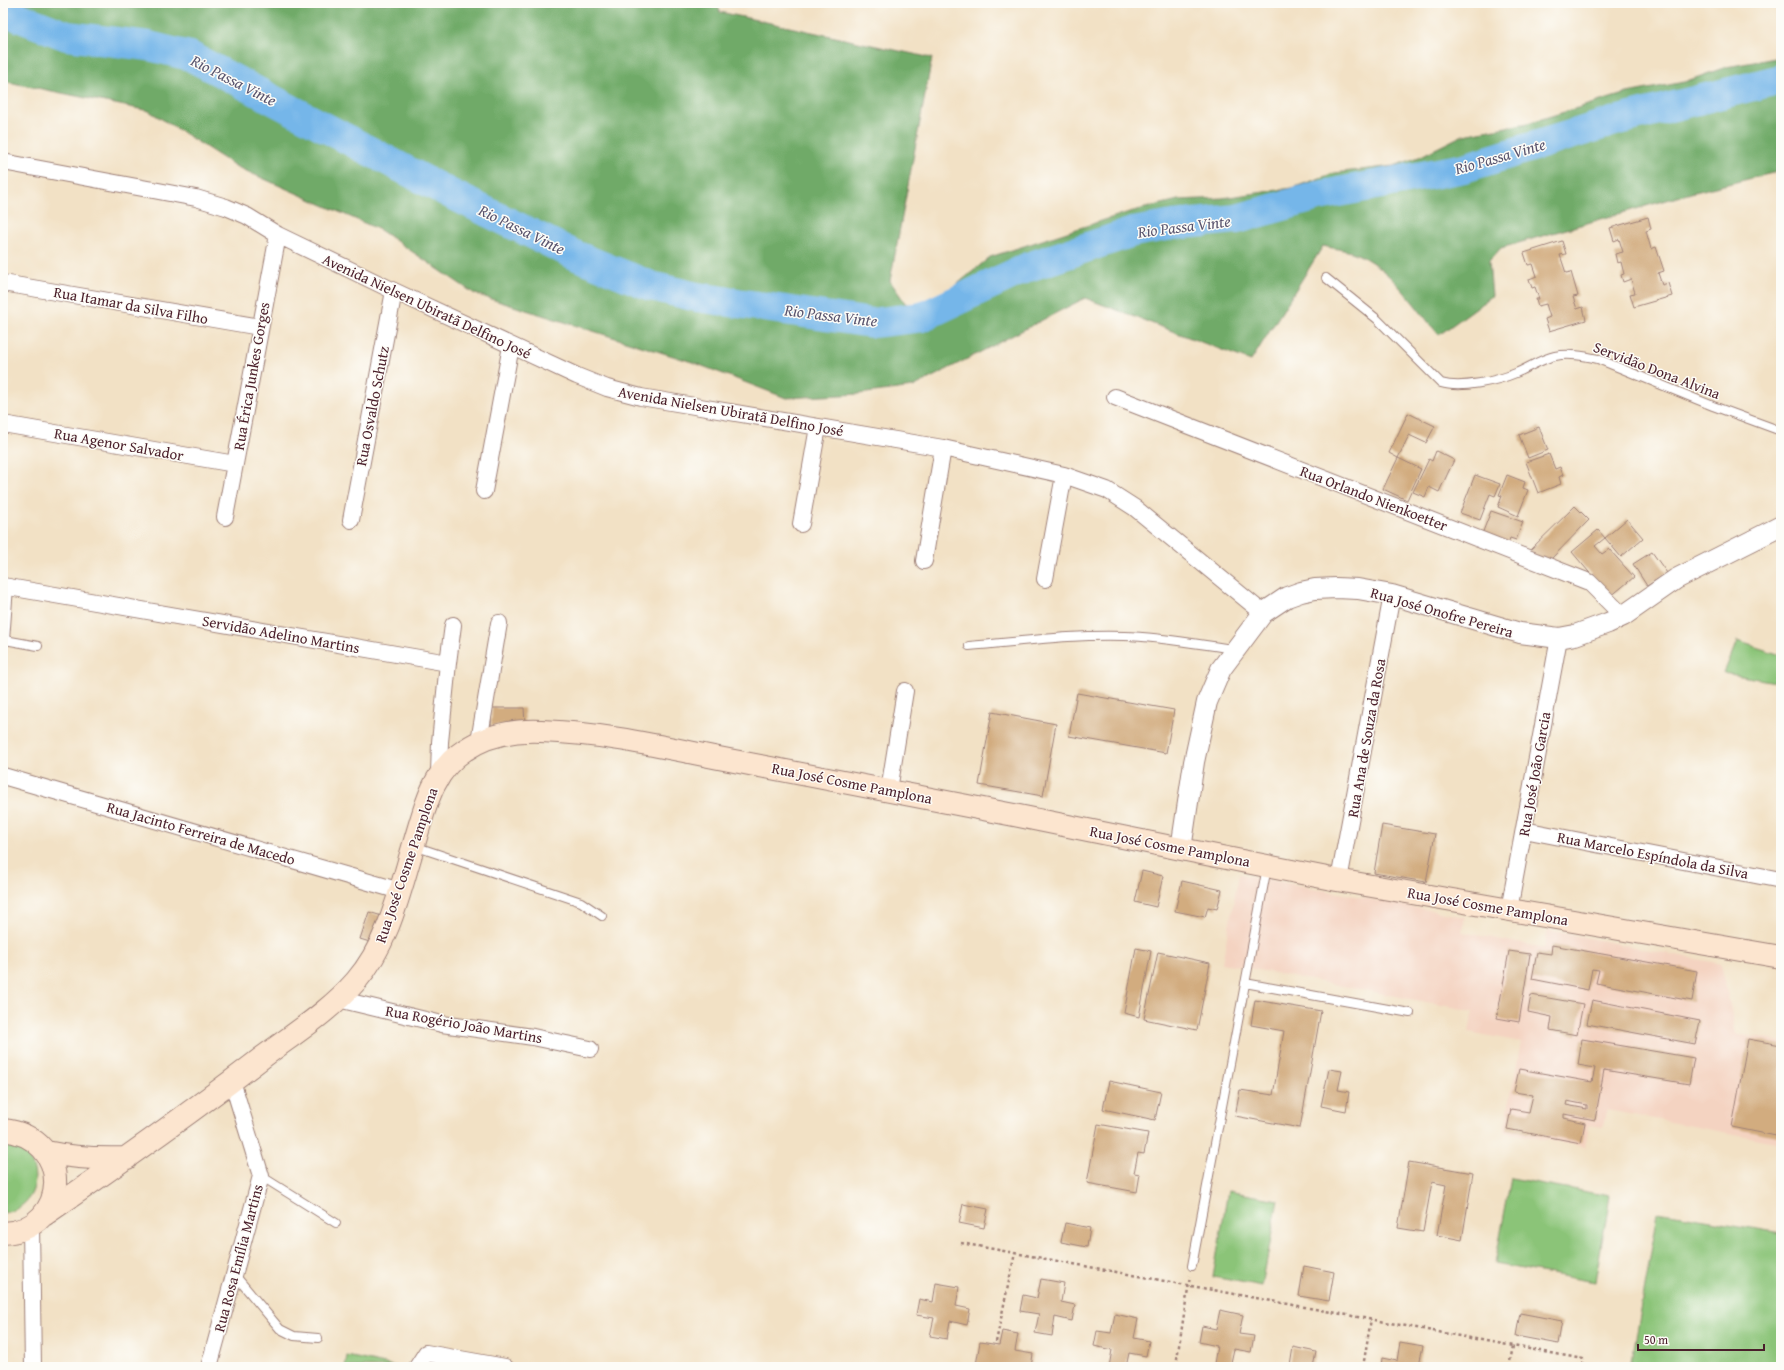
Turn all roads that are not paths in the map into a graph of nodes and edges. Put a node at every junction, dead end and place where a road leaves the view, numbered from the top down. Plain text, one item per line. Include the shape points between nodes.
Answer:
1 (3, 162) edge
2 (278, 235) junction
3 (1326, 278) dead end
4 (3, 283) edge
5 (394, 291) junction
6 (260, 327) junction
7 (511, 346) junction
8 (1115, 397) dead end
9 (3, 424) edge
10 (818, 427) junction
11 (1781, 431) edge
12 (943, 448) junction
13 (235, 464) junction
14 (1064, 475) junction
15 (484, 491) dead end
16 (225, 517) dead end
17 (351, 520) dead end
18 (801, 524) dead end
19 (1781, 526) edge
20 (924, 561) dead end
21 (1045, 579) dead end
22 (6, 586) edge
23 (1392, 595) junction
24 (1263, 613) junction
25 (1622, 616) junction
26 (498, 623) dead end
27 (453, 625) dead end
28 (1559, 638) junction
29 (38, 646) dead end
30 (969, 646) dead end
31 (1234, 649) junction
32 (448, 663) junction
33 (905, 690) dead end
34 (479, 741) junction
35 (439, 774) junction
36 (3, 776) edge
37 (889, 790) junction
38 (1524, 830) junction
39 (414, 845) junction
40 (1181, 849) junction
41 (1268, 866) junction
42 (1339, 880) junction
43 (1781, 880) edge
44 (400, 890) junction
45 (1509, 910) junction
46 (602, 916) dead end
47 (1781, 956) edge
48 (1245, 983) junction
49 (338, 999) junction
50 (1410, 1013) dead end
51 (590, 1049) dead end
52 (232, 1081) junction
53 (3, 1130) edge
54 (46, 1152) junction
55 (127, 1158) junction
56 (261, 1176) junction
57 (336, 1223) dead end
58 (25, 1226) edge
59 (3, 1243) edge
60 (1192, 1266) road end
61 (234, 1274) junction
62 (318, 1338) dead end
63 (33, 1367) edge
64 (209, 1367) edge
65 (417, 1367) edge
66 (504, 1367) edge

1 - 2 street, Avenida Nielsen Ubiratã Delfino José via 196,198 247,216
2 - 5 street, Avenida Nielsen Ubiratã Delfino José
2 - 6 street, Rua Érica Junkes Gorges
3 - 11 lane, Servidão Dona Alvina via 1377,319 1441,383 1460,386 1505,377 1554,356 1583,356
4 - 6 street, Rua Itamar da Silva Filho
5 - 7 street, Avenida Nielsen Ubiratã Delfino José
5 - 17 street, Rua Osvaldo Schutz
6 - 13 street, Rua Érica Junkes Gorges
7 - 10 street, Avenida Nielsen Ubiratã Delfino José via 576,376 641,397
7 - 15 street
8 - 25 street, Rua Orlando Nienkoetter via 1589,582
9 - 13 street, Rua Agenor Salvador
10 - 12 street, Avenida Nielsen Ubiratã Delfino José
10 - 18 street
12 - 14 street, Avenida Nielsen Ubiratã Delfino José
12 - 20 street
13 - 16 street, Rua Érica Junkes Gorges
14 - 21 street
14 - 24 street, Avenida Nielsen Ubiratã Delfino José via 1107,490 1135,508
19 - 25 street, Rua José Onofre Pereira via 1676,579
22 - 29 lane via 5,640
22 - 32 street, Servidão Adelino Martins
23 - 24 street, Rua José Onofre Pereira via 1358,589 1315,589 1287,597
23 - 28 street, Rua José Onofre Pereira via 1520,634
23 - 42 street, Rua Ana de Souza da Rosa
24 - 31 street, Rua José Onofre Pereira
25 - 28 street, Rua José Onofre Pereira via 1590,631
26 - 34 street
27 - 32 street
28 - 38 street, Rua José João Garcia
30 - 31 lane via 1123,636 1168,639
31 - 40 street, Rua José Onofre Pereira via 1213,684 1205,708
32 - 35 street
33 - 37 street
34 - 35 main road, Rua José Cosme Pamplona via 458,754
34 - 37 main road, Rua José Cosme Pamplona via 517,732 538,731 601,736
35 - 39 main road, Rua José Cosme Pamplona via 429,796
36 - 44 street, Rua Jacinto Ferreira de Macedo
37 - 40 main road, Rua José Cosme Pamplona
38 - 43 street, Rua Marcelo Espíndola da Silva
38 - 45 street, Rua José João Garcia
39 - 44 main road, Rua José Cosme Pamplona
39 - 46 lane via 581,902
40 - 41 main road, Rua José Cosme Pamplona
41 - 42 main road, Rua José Cosme Pamplona
41 - 48 lane
42 - 45 main road, Rua José Cosme Pamplona
44 - 49 main road, Rua José Cosme Pamplona via 375,954 358,979
45 - 47 main road, Rua José Cosme Pamplona
48 - 50 lane
48 - 60 lane
49 - 51 street, Rua Rogério João Martins via 442,1024 533,1036
49 - 52 main road, Rua José Cosme Pamplona
52 - 55 main road, Rua José Cosme Pamplona
52 - 56 street, Rua Rosa Emília Martins
53 - 54 main road via 20,1133 35,1140
54 - 55 main road via 75,1158
54 - 58 main road via 53,1167 56,1183 52,1200
55 - 58 main road, Rua José Cosme Pamplona
56 - 57 lane
56 - 61 street, Rua Rosa Emília Martins
58 - 59 main road, Rua José Cosme Pamplona
58 - 63 street
61 - 62 lane via 280,1329 294,1336
61 - 64 street, Rua Rosa Emília Martins
65 - 66 street via 426,1352

